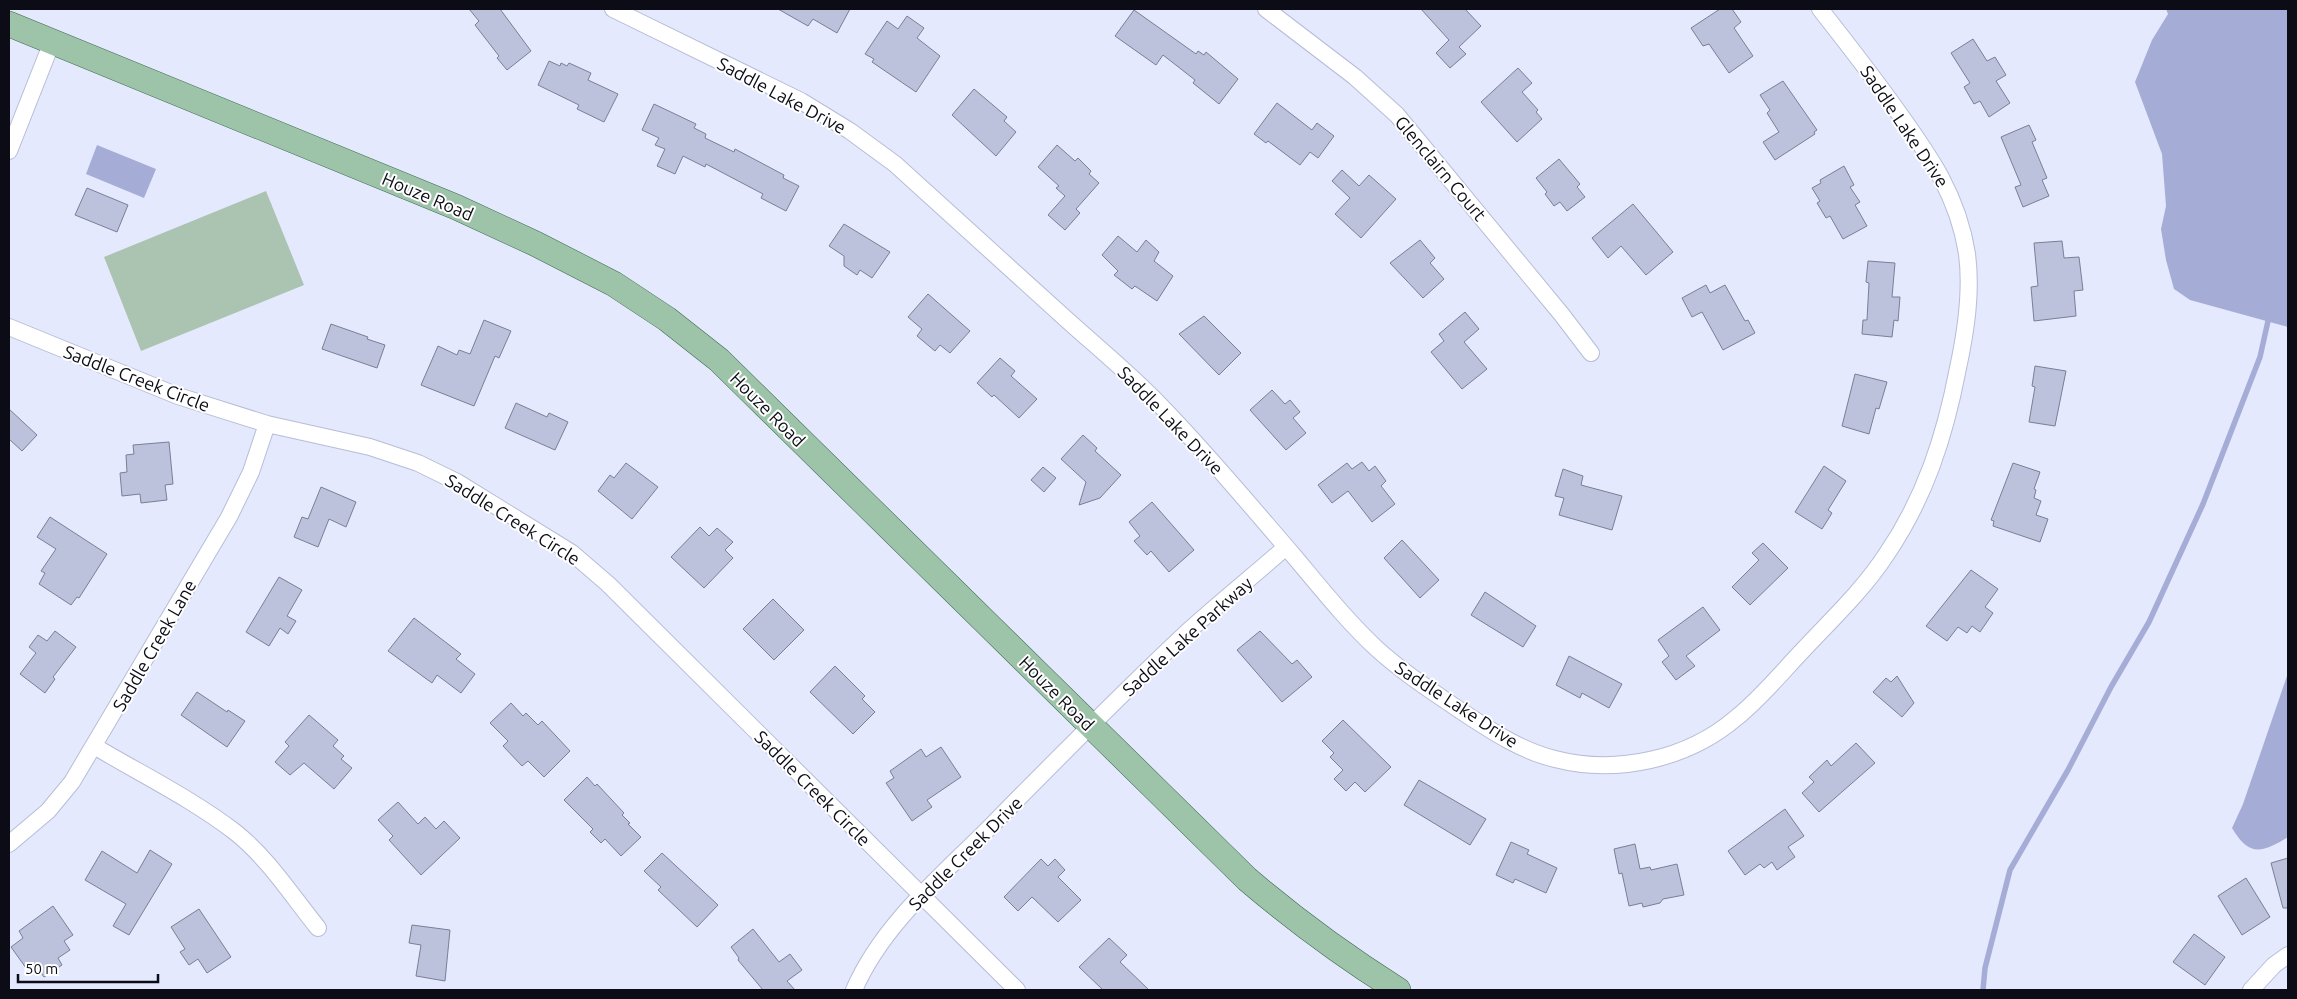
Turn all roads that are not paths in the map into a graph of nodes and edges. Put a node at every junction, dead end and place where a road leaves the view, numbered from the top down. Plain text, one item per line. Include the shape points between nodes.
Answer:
1 (613, 9) edge
2 (1266, 9) edge
3 (1820, 9) edge
4 (9, 24) edge
5 (52, 42) junction
6 (9, 151) edge
7 (9, 327) edge
8 (1591, 353) dead end
9 (268, 424) junction
10 (1286, 547) junction
11 (1090, 726) junction
12 (94, 746) junction
13 (9, 844) edge
14 (922, 896) junction
15 (318, 928) dead end
16 (2288, 954) edge
17 (854, 990) edge
18 (1017, 990) edge
19 (1398, 990) edge
20 (2251, 990) edge

1 - 10 street, Saddle Lake Drive via 801,101 895,164 1154,399
2 - 8 street, Glenclairn Court via 1355,77 1397,115
3 - 10 street, Saddle Lake Drive via 1864,63 1937,167 1952,197 1967,254 1966,330 1940,448 1917,504 1885,556 1856,593 1767,688 1728,724 1706,739 1671,755 1636,763 1594,765 1555,759 1520,746 1480,724 1379,651 1346,618
4 - 5 main road, Houze Road
5 - 6 street
5 - 11 main road, Houze Road via 456,207 614,284 667,319 719,360
7 - 9 street, Saddle Creek Circle via 178,396
9 - 12 street, Saddle Creek Lane via 251,472 229,517
9 - 14 street, Saddle Creek Circle via 370,446 418,463 457,482 572,552
10 - 11 street, Saddle Lake Parkway via 1186,633
11 - 14 street, Saddle Creek Drive
11 - 19 main road, Houze Road via 1254,885 1335,950
12 - 13 street, Saddle Creek Lane via 72,782 48,812
12 - 15 street via 210,814 236,833 262,859
14 - 17 street, Saddle Creek Drive via 893,926
14 - 18 street, Saddle Creek Circle
16 - 20 street via 2274,964

